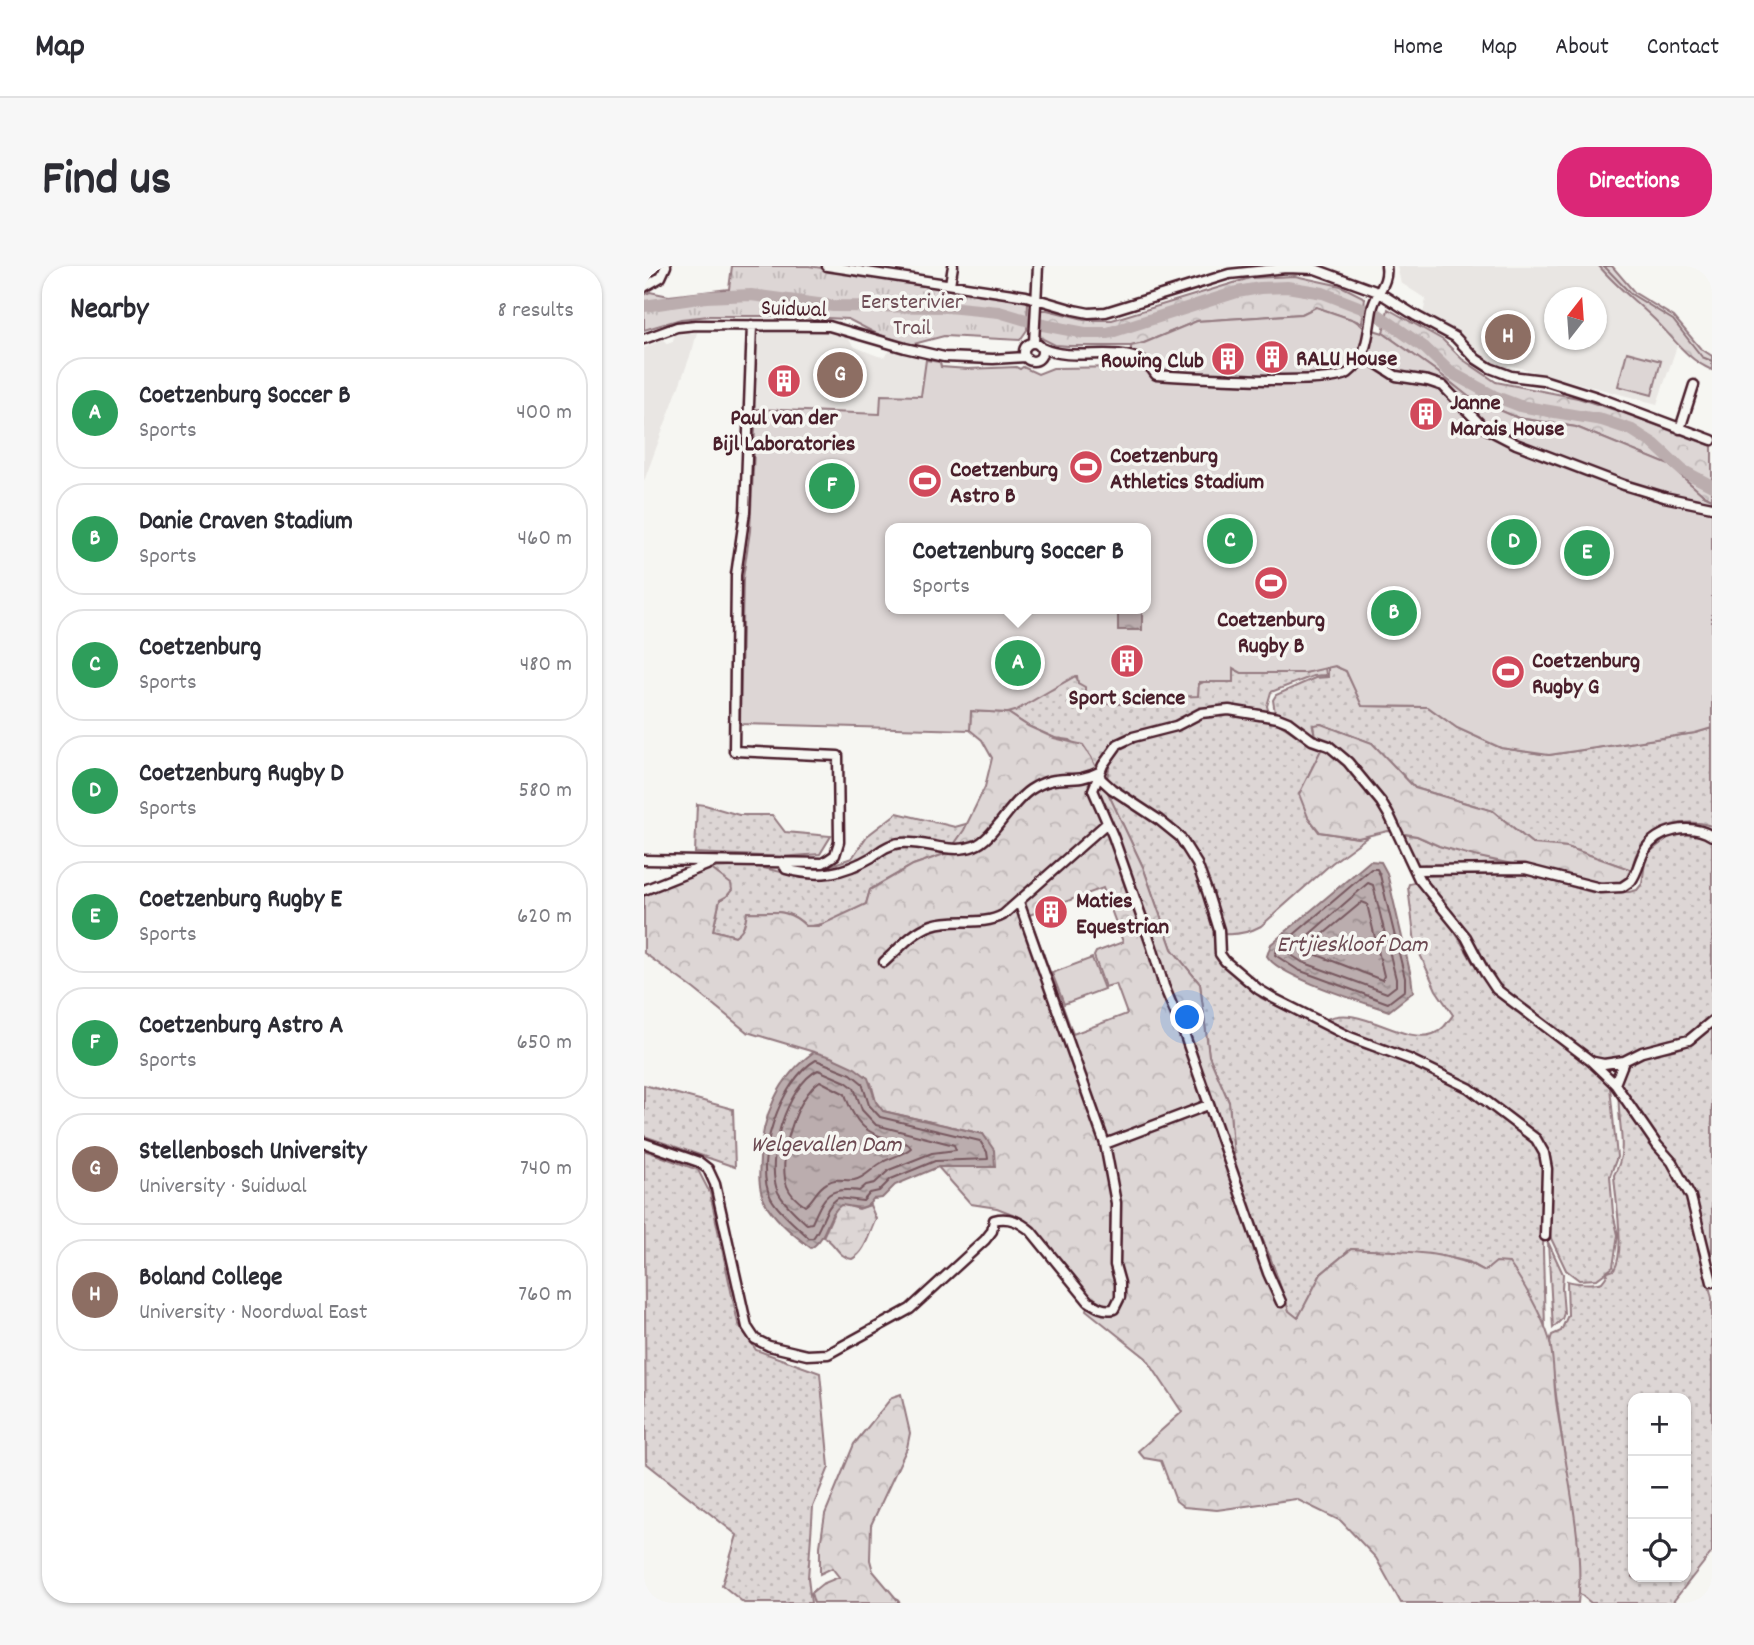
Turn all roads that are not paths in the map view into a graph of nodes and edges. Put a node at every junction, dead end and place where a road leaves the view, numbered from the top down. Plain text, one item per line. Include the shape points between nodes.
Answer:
1 (666, 266) edge
2 (829, 266) edge
3 (953, 266) edge
4 (1038, 266) edge
5 (1386, 266) edge
6 (950, 284) junction
7 (644, 288) edge
8 (1378, 292) junction
9 (1036, 300) junction
10 (752, 325) junction
11 (644, 339) edge
12 (1034, 340) junction
13 (1042, 352) junction
14 (1363, 355) junction
15 (1026, 357) junction
16 (1694, 385) dead end
17 (1680, 429) junction
18 (1712, 440) edge
19 (1712, 507) edge
20 (1100, 772) junction
21 (1107, 823) junction
22 (1712, 836) edge
23 (644, 860) edge
24 (715, 862) junction
25 (782, 862) junction
26 (1415, 870) junction
27 (644, 890) edge
28 (1019, 902) junction
29 (884, 962) dead end
30 (1712, 1021) edge
31 (1591, 1061) junction
32 (1624, 1061) junction
33 (1615, 1084) junction
34 (1208, 1105) junction
35 (644, 1143) edge
36 (1105, 1144) junction
37 (1545, 1236) dead end
38 (1712, 1282) edge
39 (1280, 1302) dead end

1 - 7 street via 661,276
2 - 6 street
3 - 6 street
4 - 9 street
5 - 8 street via 1387,281
6 - 9 street
8 - 9 street via 1324,271 1296,267 1229,274 1106,312 1088,313
8 - 14 street
8 - 17 street via 1455,337 1490,368 1597,397
9 - 12 street
10 - 11 street, Suidwal via 687,326
10 - 15 street, Suidwal via 834,327 944,357
10 - 25 street via 745,512 736,575 734,751 838,756 839,842 835,855 823,863
12 - 13 street
12 - 15 street via 1025,347
13 - 14 street, Suidwal via 1131,355 1148,363 1156,376 1315,380 1341,377
13 - 15 street, Suidwal via 1034,361
14 - 19 street via 1396,376 1443,386 1483,428 1516,444 1624,485
16 - 17 street
17 - 18 street
20 - 21 street via 1093,790
20 - 25 street via 1079,780 1053,779 1030,790 986,839 974,846 956,849 901,842 854,867 827,875 799,873 786,869
20 - 26 street via 1118,744 1201,713 1229,710 1278,718 1348,762 1381,802
20 - 37 street via 1112,789 1180,838 1207,891 1224,961 1275,999 1469,1088 1535,1139 1547,1169
21 - 28 street
21 - 34 street
22 - 26 street via 1692,829 1658,837 1647,847 1631,881 1615,888 1525,869
23 - 24 street
24 - 25 street
24 - 27 street
26 - 31 street via 1466,937 1496,989
28 - 29 street via 994,919 930,926 907,939
28 - 36 street
30 - 32 street via 1689,1040
31 - 32 street via 1604,1065
31 - 33 street
32 - 33 street
33 - 38 street via 1682,1178
34 - 36 street
34 - 39 street
35 - 36 street via 699,1162 711,1175 747,1326 755,1339 815,1356 828,1354 910,1309 985,1240 995,1220 1001,1218 1031,1231 1088,1301 1107,1311 1114,1309 1120,1297 1115,1265 1116,1203

